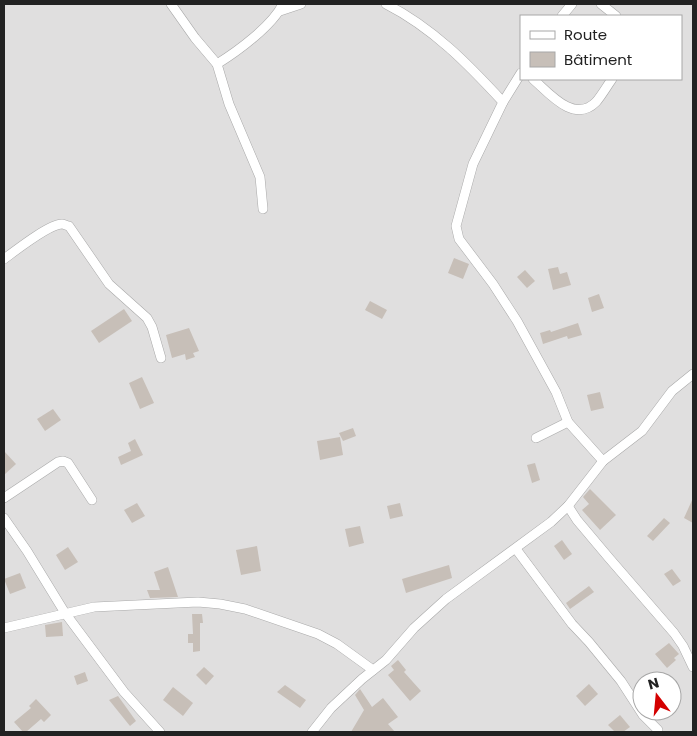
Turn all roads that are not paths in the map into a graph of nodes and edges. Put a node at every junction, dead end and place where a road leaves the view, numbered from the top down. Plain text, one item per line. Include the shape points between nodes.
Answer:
1 (171, 4) edge
2 (301, 4) edge
3 (386, 4) edge
4 (572, 4) edge
5 (601, 4) edge
6 (281, 7) edge
7 (563, 15) edge
8 (615, 15) edge
9 (217, 64) junction
10 (520, 75) edge
11 (534, 80) edge
12 (611, 80) edge
13 (504, 102) junction
14 (263, 209) dead end
15 (4, 259) edge
16 (161, 358) dead end
17 (693, 374) edge
18 (568, 422) junction
19 (536, 438) dead end
20 (603, 461) junction
21 (4, 498) edge
22 (92, 500) dead end
23 (568, 506) junction
24 (4, 518) edge
25 (516, 549) junction
26 (65, 613) junction
27 (4, 628) edge
28 (693, 667) edge
29 (373, 670) junction
30 (658, 730) dead end
31 (160, 732) edge
32 (312, 732) edge

1 - 9 street
2 - 6 street
3 - 13 street via 447,44
4 - 7 street
5 - 8 street
6 - 9 street via 267,25 234,54
9 - 14 street via 229,104 260,177
10 - 13 street
11 - 12 street via 562,104 578,110 588,108 596,101
13 - 18 street via 474,164 456,226 459,239 530,342
15 - 16 street via 55,226 69,226 109,284 147,318
17 - 20 street via 672,391 642,431
18 - 19 street
18 - 20 street
20 - 23 street
21 - 22 street via 63,461 68,463
23 - 25 street
23 - 28 street via 674,633
24 - 26 street
25 - 29 street via 446,599
25 - 30 street via 562,611 621,681 643,715
26 - 27 street
26 - 29 street via 123,605 220,604 245,609 318,634
26 - 31 street via 124,692
29 - 32 street via 331,708

